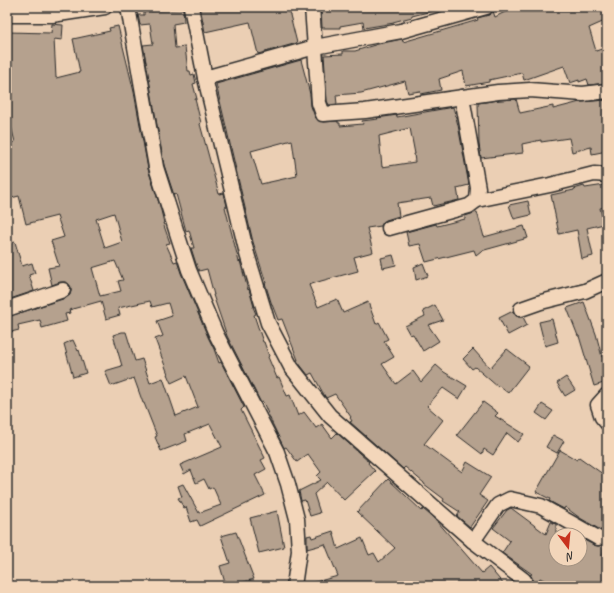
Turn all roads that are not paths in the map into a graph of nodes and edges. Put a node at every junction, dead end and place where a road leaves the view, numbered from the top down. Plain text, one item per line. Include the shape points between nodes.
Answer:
1 (105, 7) edge
2 (128, 7) edge
3 (191, 7) edge
4 (312, 7) edge
5 (486, 7) edge
6 (7, 15) edge
7 (314, 47) junction
8 (205, 78) junction
9 (607, 91) edge
10 (462, 97) junction
11 (607, 175) edge
12 (477, 200) junction
13 (389, 228) dead end
14 (607, 281) edge
15 (63, 290) dead end
16 (7, 309) edge
17 (521, 309) dead end
18 (607, 395) edge
19 (607, 423) edge
20 (598, 538) dead end
21 (473, 541) junction
22 (524, 580) dead end
23 (294, 586) edge

1 - 6 street via 52,14
2 - 23 street via 155,161 189,270 216,334 277,452 288,484 297,519 299,551
3 - 8 street
4 - 7 street
5 - 7 street via 401,32
7 - 8 street
7 - 10 street via 319,103 323,114 365,111
8 - 21 street via 247,254 268,322 291,367 330,416
9 - 10 street via 583,94 530,90
10 - 12 street via 478,188
11 - 12 street via 594,174
12 - 13 street via 469,206
14 - 17 street via 585,291
15 - 16 street
18 - 19 street via 598,404
20 - 21 street via 541,506 510,499 498,505
21 - 22 street

